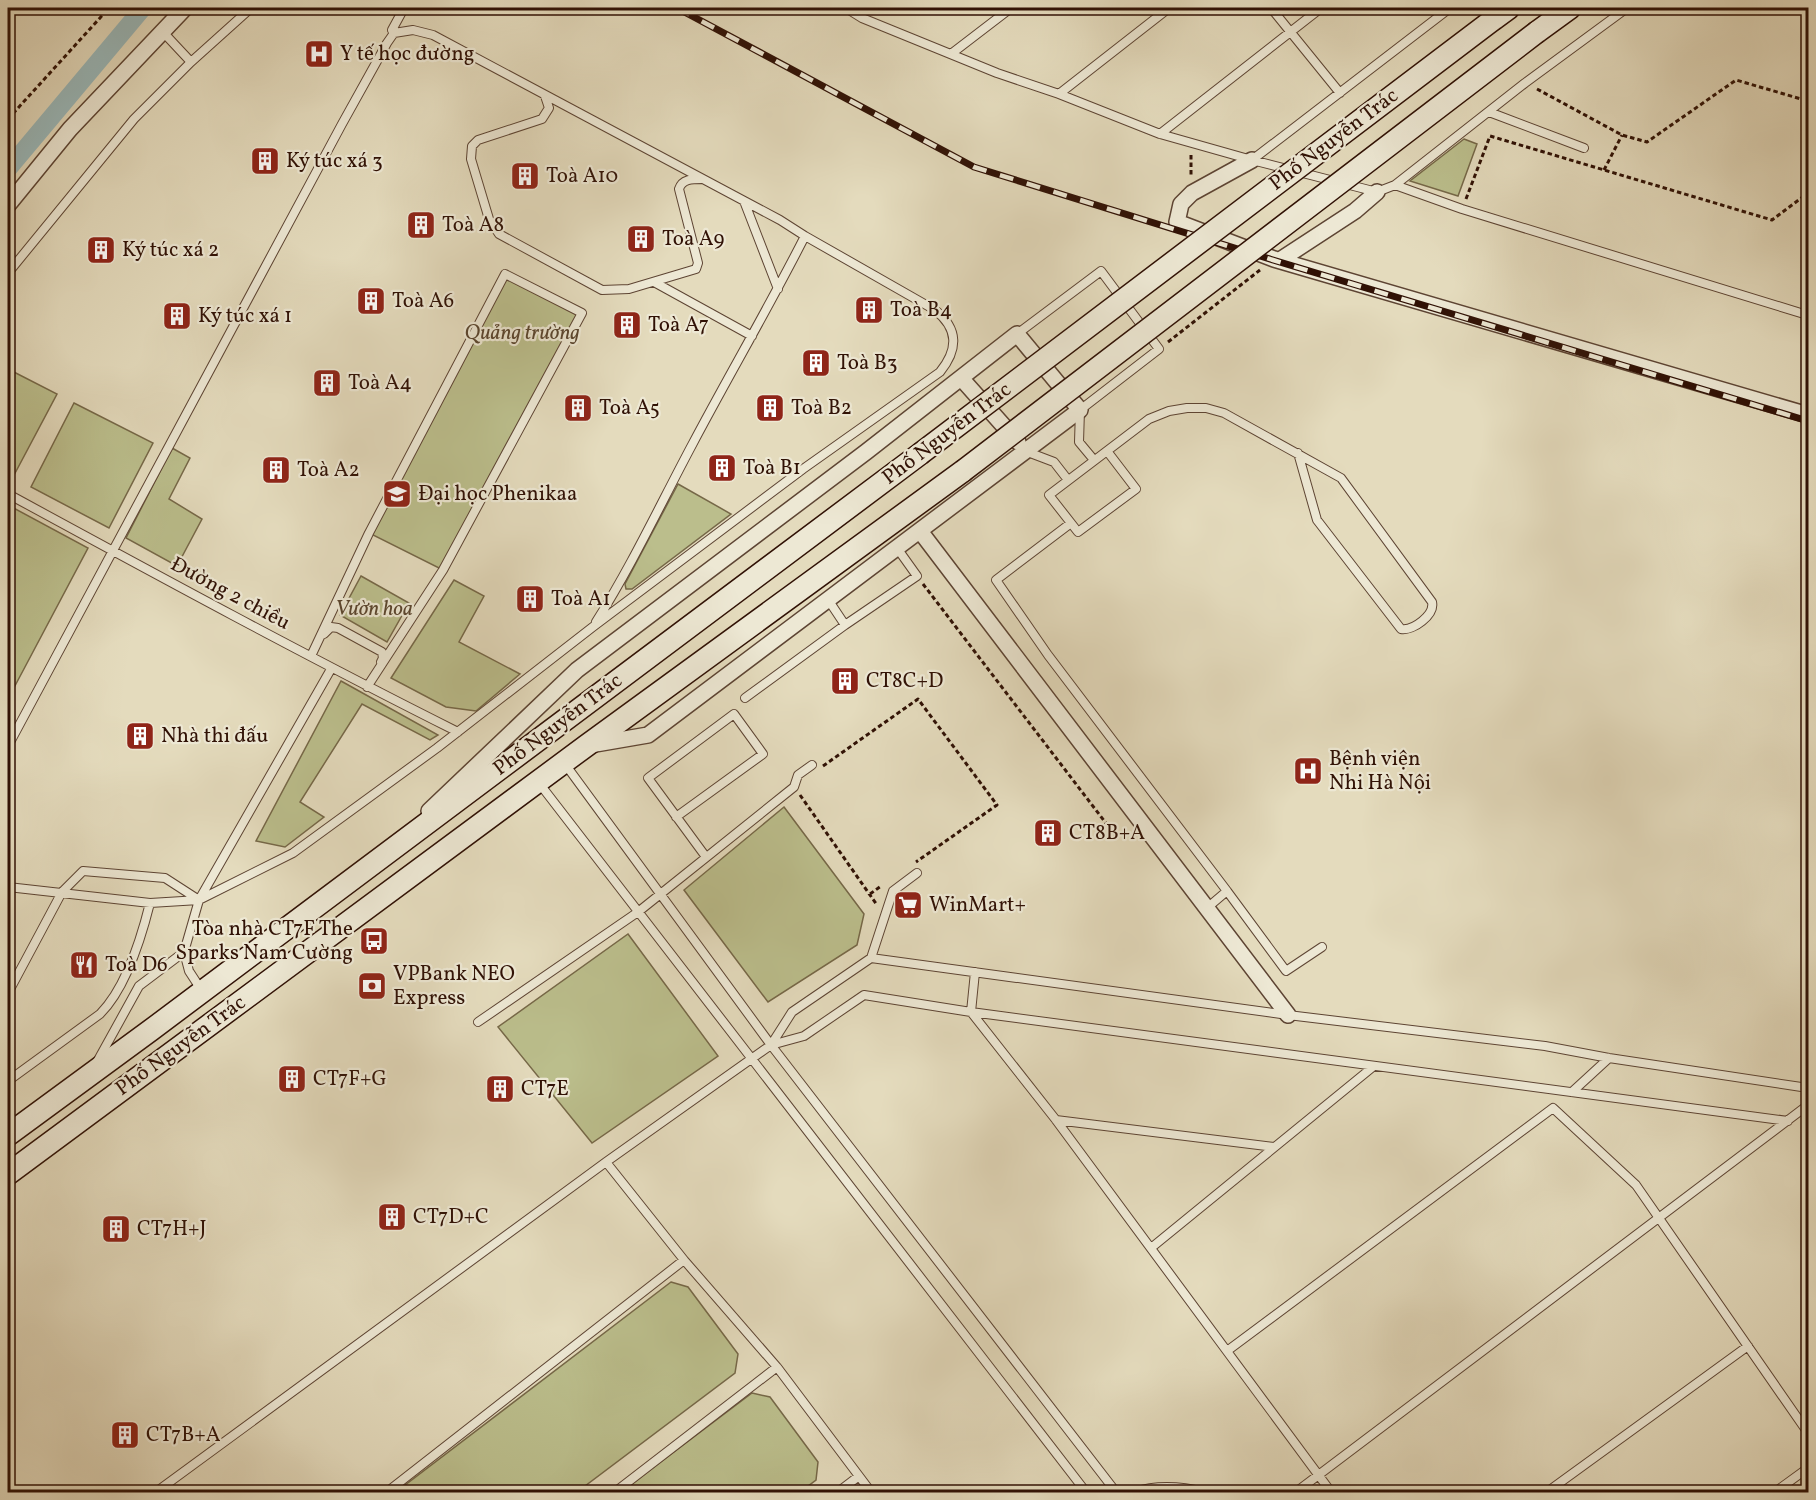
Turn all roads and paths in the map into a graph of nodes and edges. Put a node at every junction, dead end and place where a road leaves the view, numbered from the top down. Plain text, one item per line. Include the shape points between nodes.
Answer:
1 (109, 8) edge
2 (185, 8) edge
3 (251, 8) edge
4 (404, 8) edge
5 (846, 8) edge
6 (1011, 8) edge
7 (1169, 8) edge
8 (1271, 8) edge
9 (1321, 8) edge
10 (1450, 8) edge
11 (1570, 8) edge
12 (1627, 8) edge
13 (1502, 13) edge
14 (162, 31) junction
15 (397, 32) junction
16 (1289, 32) junction
17 (951, 54) junction
18 (191, 62) junction
19 (1525, 83) junction
20 (1340, 93) junction
21 (1059, 94) junction
22 (545, 96) junction
23 (1809, 101) edge
24 (1489, 112) junction
25 (8, 119) edge
26 (1160, 134) junction
27 (1622, 135) junction
28 (1191, 143) junction
29 (1584, 148) dead end
30 (1252, 160) junction
31 (1604, 170) junction
32 (704, 180) junction
33 (1395, 185) junction
34 (1192, 192) junction
35 (1377, 192) junction
36 (1809, 194) edge
37 (744, 201) junction
38 (8, 205) edge
39 (1462, 209) junction
40 (805, 236) junction
41 (1273, 263) junction
42 (8, 273) edge
43 (654, 282) junction
44 (778, 289) junction
45 (1809, 311) edge
46 (1017, 334) junction
47 (752, 336) junction
48 (1159, 349) junction
49 (961, 378) junction
50 (1080, 410) junction
51 (1809, 415) edge
52 (1107, 451) junction
53 (1025, 452) junction
54 (1298, 453) junction
55 (1094, 460) junction
56 (1068, 480) junction
57 (8, 494) edge
58 (1071, 523) junction
59 (920, 531) junction
60 (897, 548) junction
61 (111, 551) junction
62 (917, 576) junction
63 (829, 601) junction
64 (845, 625) junction
65 (594, 626) junction
66 (311, 656) junction
67 (331, 669) junction
68 (367, 687) junction
69 (746, 698) dead end
70 (458, 732) junction
71 (8, 746) edge
72 (586, 746) junction
73 (564, 762) junction
74 (816, 767) joint
75 (537, 782) junction
76 (794, 786) junction
77 (676, 817) junction
78 (1115, 835) dead end
79 (382, 857) junction
80 (706, 857) junction
81 (909, 867) dead end
82 (917, 873) dead end
83 (890, 880) dead end
84 (8, 887) edge
85 (1227, 891) junction
86 (62, 892) junction
87 (870, 894) junction
88 (660, 895) junction
89 (199, 900) junction
90 (150, 903) junction
91 (1207, 908) junction
92 (638, 912) junction
93 (885, 917) junction
94 (1322, 947) dead end
95 (184, 952) junction
96 (871, 958) junction
97 (975, 972) junction
98 (202, 992) junction
99 (8, 993) edge
100 (971, 1012) junction
101 (1288, 1015) junction
102 (221, 1017) junction
103 (478, 1022) dead end
104 (771, 1045) junction
105 (1609, 1058) junction
106 (752, 1060) junction
107 (1374, 1066) junction
108 (90, 1074) junction
109 (8, 1082) edge
110 (1809, 1088) edge
111 (1572, 1092) junction
112 (1809, 1104) edge
113 (1056, 1120) junction
114 (1788, 1120) junction
115 (8, 1135) edge
116 (1274, 1147) junction
117 (606, 1162) junction
118 (8, 1174) edge
119 (1660, 1218) junction
120 (1151, 1248) junction
121 (684, 1260) junction
122 (1748, 1346) junction
123 (1227, 1351) junction
124 (777, 1367) junction
125 (1809, 1433) edge
126 (1809, 1468) edge
127 (859, 1476) junction
128 (1319, 1476) junction
129 (156, 1492) edge
130 (387, 1492) edge
131 (615, 1492) edge
132 (838, 1492) edge
133 (871, 1492) edge
134 (1086, 1492) edge
135 (1116, 1492) edge
136 (1134, 1492) edge
137 (1205, 1492) edge
138 (1296, 1492) edge
139 (1331, 1492) edge
140 (1547, 1492) edge
141 (1775, 1492) edge

1 - 25 path
2 - 14 street
3 - 18 lane
4 - 15 lane via 392,30
5 - 17 lane
6 - 17 lane
7 - 21 lane
8 - 16 lane
9 - 16 lane
10 - 20 lane
11 - 72 main road, Phố Nguyễn Trác, bridge via 963,471
12 - 19 lane
13 - 79 main road, Phố Nguyễn Trác, bridge
14 - 18 lane
14 - 38 street via 70,129
15 - 22 lane via 413,30 433,35
15 - 61 lane via 342,123
16 - 20 lane
16 - 26 lane
17 - 21 lane
18 - 42 lane via 108,150
19 - 24 lane
19 - 27 path
20 - 30 lane
21 - 26 lane
22 - 32 lane
22 - 43 lane via 549,108 542,119 478,140 472,146 471,159 493,227 602,290 618,291
23 - 27 path via 1736,80 1647,142
24 - 29 lane
24 - 33 lane
26 - 28 lane
27 - 31 path
28 - 30 lane
28 - 34 path
30 - 34 street
30 - 35 lane
31 - 36 path via 1772,220
31 - 39 path via 1490,136
32 - 37 lane
32 - 43 lane via 684,181 679,189 697,267
33 - 35 lane
33 - 39 lane
34 - 41 street via 1181,204 1177,222
35 - 41 street via 1355,211
37 - 40 lane
37 - 44 lane
39 - 45 lane via 1804,314
40 - 44 lane
40 - 65 lane via 942,316 954,340 946,365
41 - 48 path
41 - 51 street
43 - 47 lane
44 - 47 lane
46 - 48 lane via 1101,271
46 - 49 street, Phố Nguyễn Trác
46 - 50 street
47 - 65 lane
48 - 50 lane
49 - 53 street
49 - 79 street, Phố Nguyễn Trác via 577,670
50 - 53 street, Phố Nguyễn Trác
50 - 55 lane via 1080,442
52 - 54 lane via 1149,419 1169,411 1206,408 1224,413
52 - 55 lane
52 - 58 lane via 1136,489 1078,532
53 - 56 lane via 1054,462
53 - 59 street, Phố Nguyễn Trác
54 - 54 lane via 1317,520 1401,629 1410,629 1431,613 1432,602 1341,477
55 - 56 lane
56 - 58 lane via 1049,495
57 - 61 lane, Đường 2 chiều
58 - 85 lane via 996,580
59 - 60 street, Phố Nguyễn Trác
59 - 91 street
60 - 62 lane
60 - 63 street, Phố Nguyễn Trác
61 - 66 lane, Đường 2 chiều
61 - 71 lane
62 - 64 lane
62 - 78 path
63 - 64 lane
63 - 72 street, Phố Nguyễn Trác via 648,735
64 - 69 lane
65 - 70 lane
66 - 67 lane, Đường 2 chiều
66 - 68 lane via 328,629 335,627 348,633 383,655
66 - 68 lane via 369,533 505,274 582,313 443,570
67 - 68 lane, Đường 2 chiều
67 - 89 lane
68 - 70 lane, Đường 2 chiều
70 - 89 lane via 293,853
72 - 73 main road, Phố Nguyễn Trác
73 - 75 main road, Phố Nguyễn Trác
73 - 88 lane
74 - 76 lane via 798,775
74 - 81 path via 918,699 997,805
75 - 92 lane
75 - 102 main road, Phố Nguyễn Trác
76 - 80 lane
76 - 87 path
77 - 77 lane via 763,754 734,714 648,778
77 - 80 lane
79 - 98 main road, Phố Nguyễn Trác
80 - 88 lane
82 - 93 lane via 893,891
83 - 87 path
84 - 86 lane
85 - 91 lane
85 - 94 lane via 1286,971
86 - 89 lane via 83,871 165,878
86 - 90 lane
86 - 99 lane
87 - 93 path
88 - 92 lane
88 - 104 lane
89 - 90 lane
89 - 95 lane
90 - 109 lane via 121,986 110,1004
91 - 101 street
92 - 103 lane
92 - 106 lane
93 - 96 lane
95 - 98 lane via 189,971
95 - 108 lane via 139,986
96 - 97 lane
96 - 104 lane via 792,1012
97 - 100 lane
97 - 101 lane
98 - 102 main road
98 - 108 main road, Phố Nguyễn Trác
100 - 104 lane via 864,995 804,1036
100 - 107 lane
100 - 113 lane
101 - 105 lane via 1545,1046
102 - 118 main road, Phố Nguyễn Trác
104 - 106 lane
104 - 135 lane
105 - 110 lane
105 - 111 lane
106 - 117 lane
106 - 134 lane
107 - 111 lane
107 - 116 lane
108 - 115 main road, Phố Nguyễn Trác
111 - 114 lane
112 - 114 lane
113 - 116 lane
113 - 120 lane
114 - 119 lane
116 - 120 lane
117 - 121 lane
117 - 129 lane
119 - 122 lane
119 - 123 lane via 1636,1185 1553,1108
119 - 128 lane
120 - 123 lane
121 - 124 lane
121 - 130 lane
122 - 125 lane
122 - 140 lane
123 - 128 lane
124 - 127 lane
124 - 131 lane
126 - 141 lane
127 - 132 lane
127 - 133 lane
128 - 138 lane
128 - 139 lane
136 - 137 lane via 1176,1486

